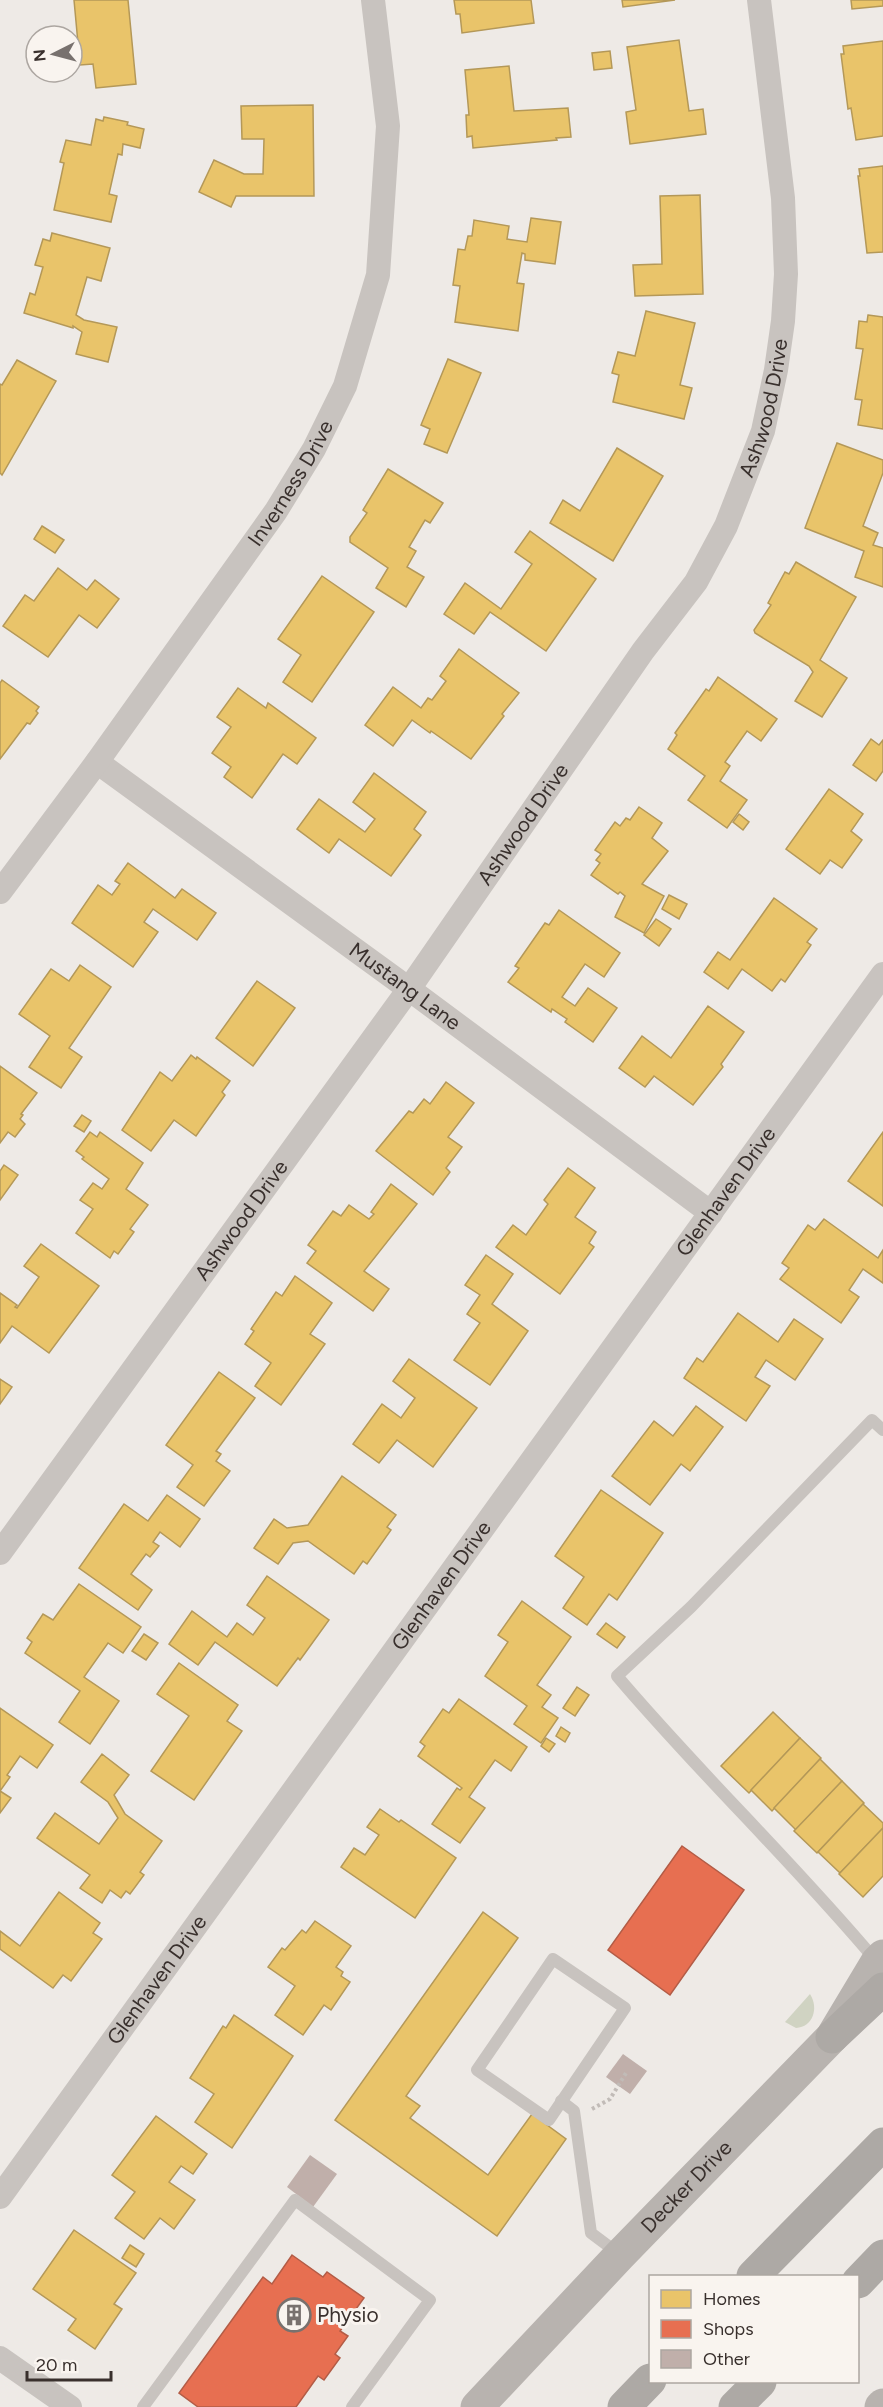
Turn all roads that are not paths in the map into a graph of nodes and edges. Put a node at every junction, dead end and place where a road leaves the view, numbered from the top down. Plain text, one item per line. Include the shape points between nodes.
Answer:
1 (373, 0) edge
2 (759, 0) edge
3 (97, 762) junction
4 (0, 891) edge
5 (883, 974) edge
6 (409, 989) junction
7 (711, 1213) junction
8 (883, 1430) edge
9 (0, 1553) edge
10 (881, 1969) edge
11 (832, 2037) joint
12 (561, 2101) junction
13 (883, 2144) edge
14 (0, 2197) edge
15 (620, 2255) junction
16 (883, 2256) edge
17 (755, 2275) edge
18 (859, 2281) edge
19 (0, 2358) edge
20 (649, 2382) edge
21 (759, 2383) edge
22 (70, 2407) edge
23 (143, 2407) edge
24 (352, 2407) edge
25 (477, 2407) edge
26 (624, 2407) edge
27 (735, 2407) edge

1 - 3 street, Inverness Drive via 388,126 378,275 345,387 276,512
2 - 6 street, Ashwood Drive via 783,198 786,274 776,370 763,431 747,477 696,582 643,651
3 - 4 street, Inverness Drive
3 - 6 street, Mustang Lane
5 - 7 street, Glenhaven Drive
6 - 7 street, Mustang Lane
6 - 9 street, Ashwood Drive
7 - 14 street, Glenhaven Drive
8 - 10 lane via 872,1420 699,1599 617,1676 669,1737 847,1926
10 - 11 highway
11 - 15 main road, Decker Drive
12 - 12 lane via 625,2008 553,1959 477,2070 549,2120
12 - 15 lane via 574,2111 591,2234
13 - 17 highway
15 - 25 main road, Decker Drive
16 - 18 highway
19 - 22 street
20 - 26 highway
21 - 27 highway
23 - 24 lane via 295,2200 430,2300

